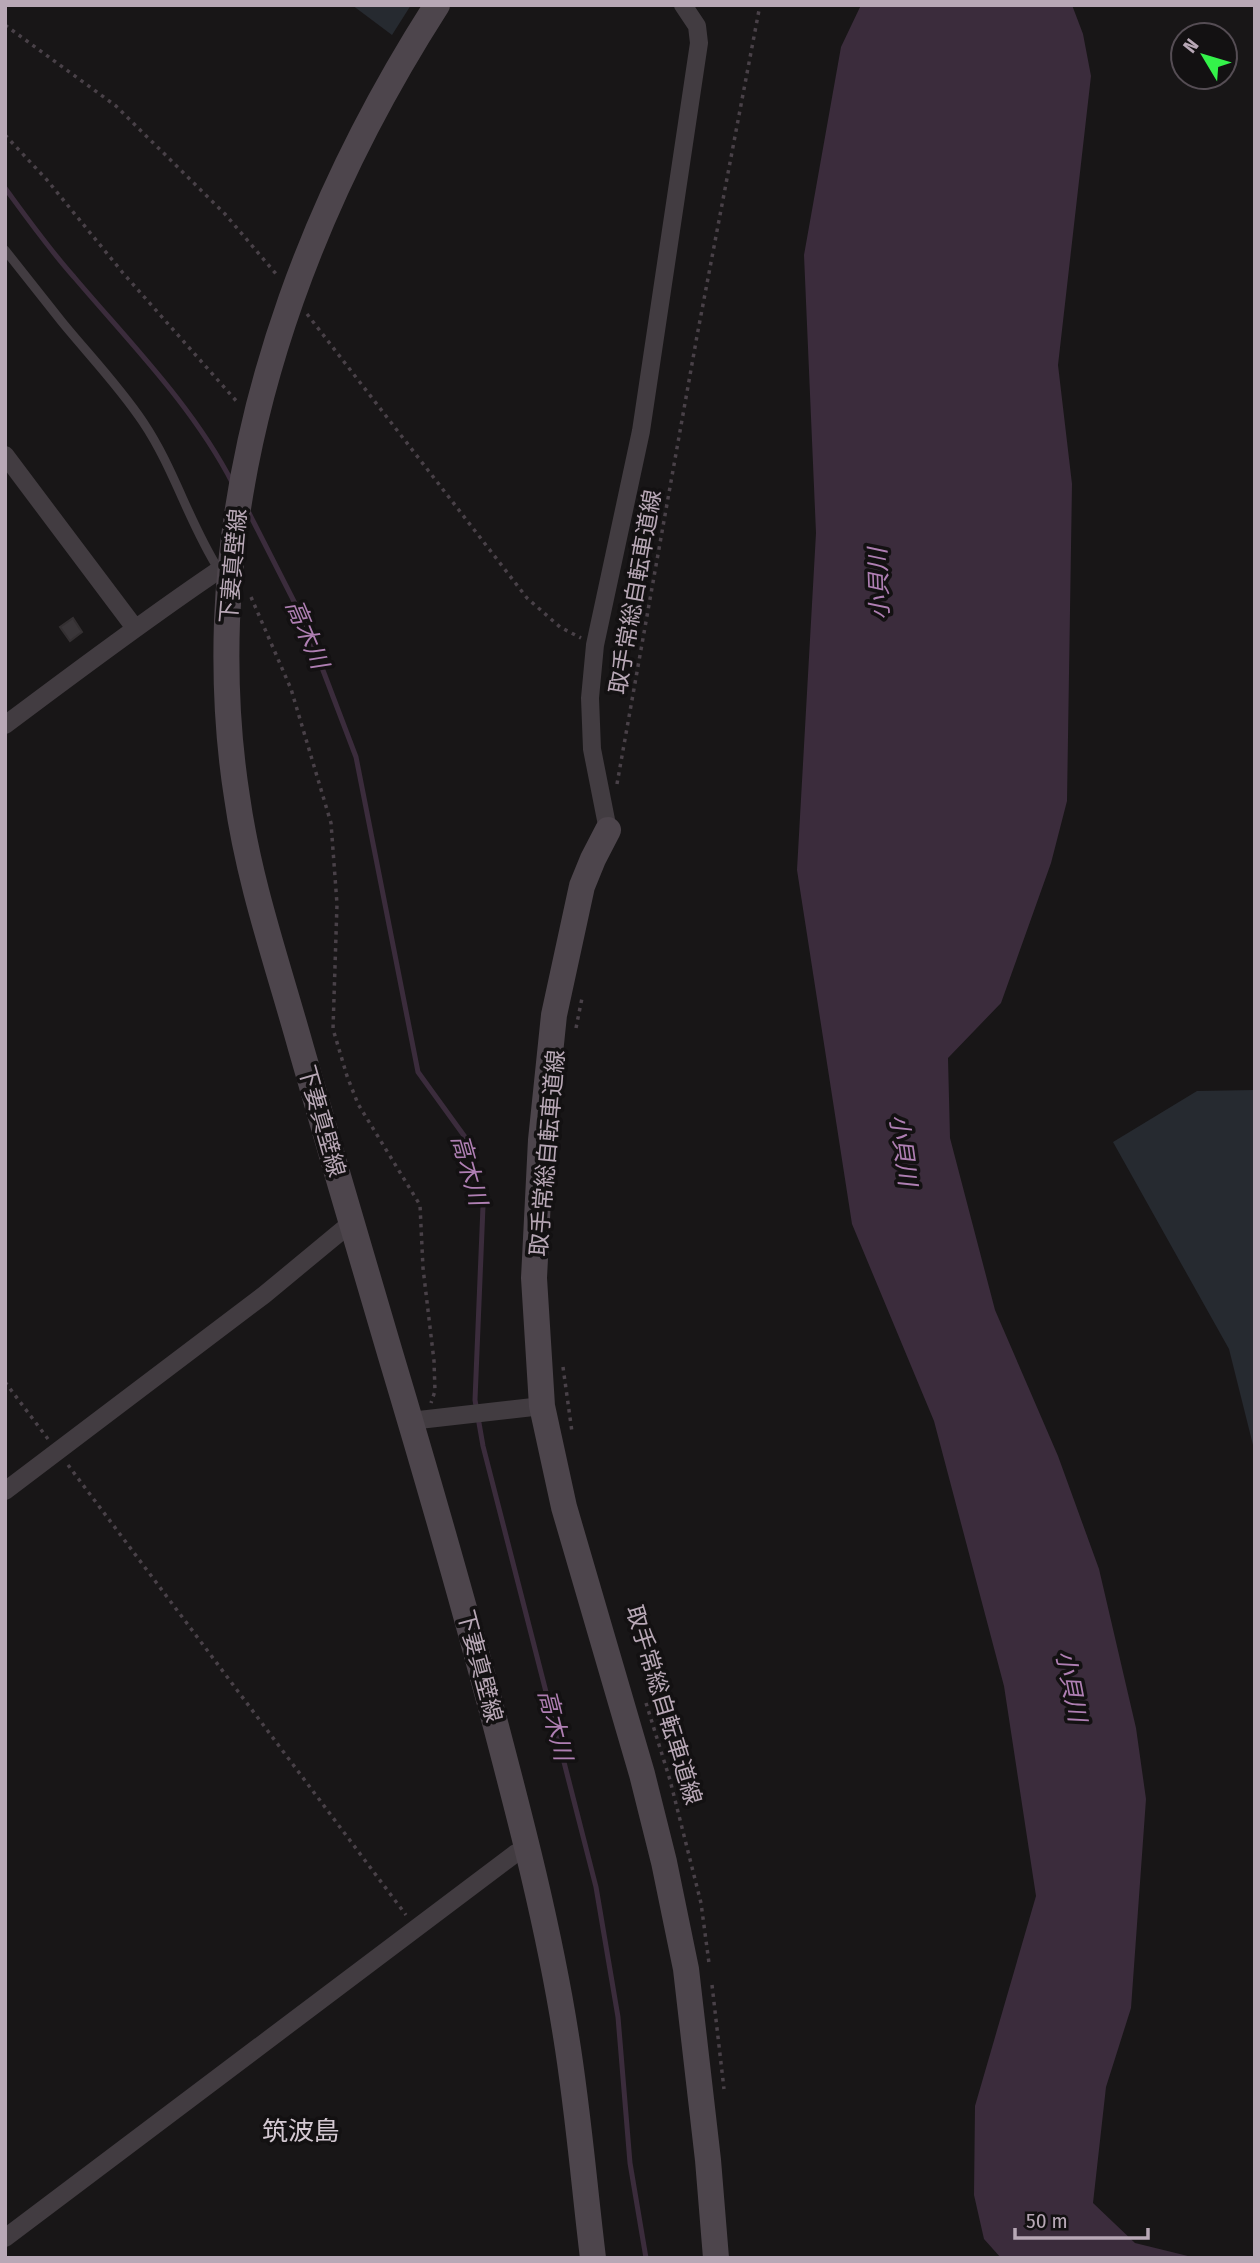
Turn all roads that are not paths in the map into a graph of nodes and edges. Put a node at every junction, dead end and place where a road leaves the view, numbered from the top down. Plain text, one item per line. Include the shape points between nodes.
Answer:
1 (437, 5) edge
2 (683, 5) edge
3 (5, 250) edge
4 (5, 456) edge
5 (227, 565) junction
6 (135, 628) junction
7 (5, 725) edge
8 (608, 830) joint
9 (351, 1223) junction
10 (542, 1406) junction
11 (422, 1420) junction
12 (5, 1491) edge
13 (528, 1847) junction
14 (5, 2238) edge
15 (593, 2258) edge
16 (716, 2258) edge

1 - 5 main road, 下妻真壁線 via 356,142 302,264 254,430
2 - 8 street via 697,26 699,43 640,431 595,645 590,698 592,749
3 - 5 lane via 144,422 166,459 209,555
4 - 6 street
5 - 6 street
5 - 9 main road, 下妻真壁線 via 227,682 237,799 269,937
6 - 7 street
8 - 10 main road via 582,886 554,1014 534,1278
9 - 11 main road, 下妻真壁線
9 - 12 street via 264,1295
10 - 11 street
10 - 16 main road via 564,1507 667,1875 686,1969
11 - 13 main road, 下妻真壁線
13 - 14 street
13 - 15 main road, 下妻真壁線 via 566,2036

